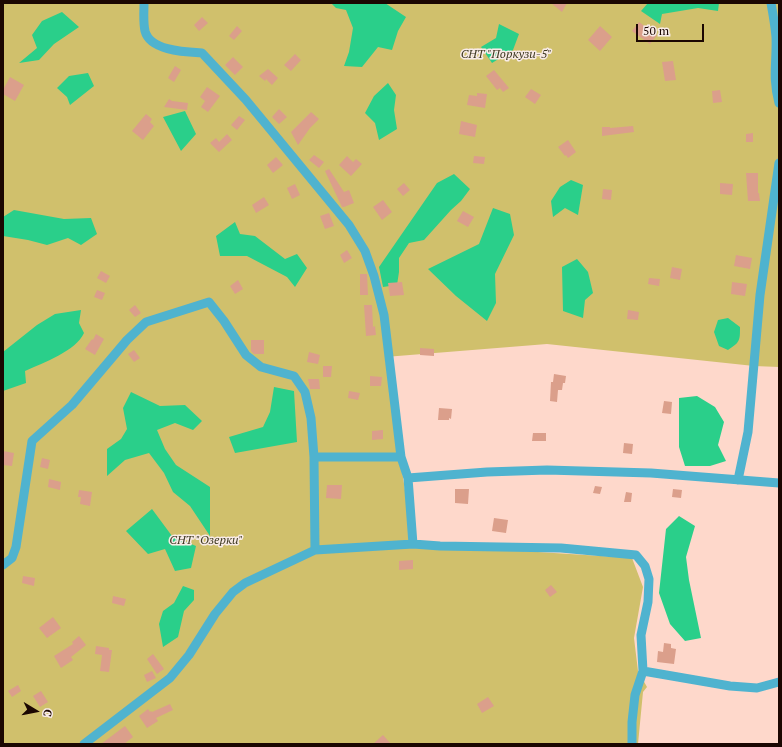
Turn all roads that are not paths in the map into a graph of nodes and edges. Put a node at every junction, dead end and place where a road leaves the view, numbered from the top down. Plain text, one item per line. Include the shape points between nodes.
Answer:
1 (144, 3) edge
2 (770, 3) edge
3 (779, 103) edge
4 (779, 163) edge
5 (314, 457) junction
6 (401, 457) junction
7 (408, 478) junction
8 (738, 480) junction
9 (779, 483) edge
10 (413, 544) junction
11 (315, 550) junction
12 (3, 565) edge
13 (643, 671) junction
14 (779, 682) edge
15 (84, 744) edge
16 (632, 744) edge

1 - 6 street via 145,32 152,42 173,50 202,53 246,100 349,225 365,251 384,315
2 - 3 street via 775,24 774,74
4 - 8 street via 760,295 748,432
5 - 6 street
5 - 11 street
5 - 12 street via 311,418 305,392 294,376 261,367 246,355 209,302 146,322 127,340 72,405 32,441 16,547 12,558
6 - 7 street
7 - 8 street via 547,470 651,472
7 - 10 street
8 - 9 street
10 - 11 street
10 - 13 street via 561,548 636,555 646,566 649,579 648,602 641,635
11 - 15 street via 245,583 233,592 170,678
13 - 14 street via 730,686 757,688
13 - 16 street via 635,695

